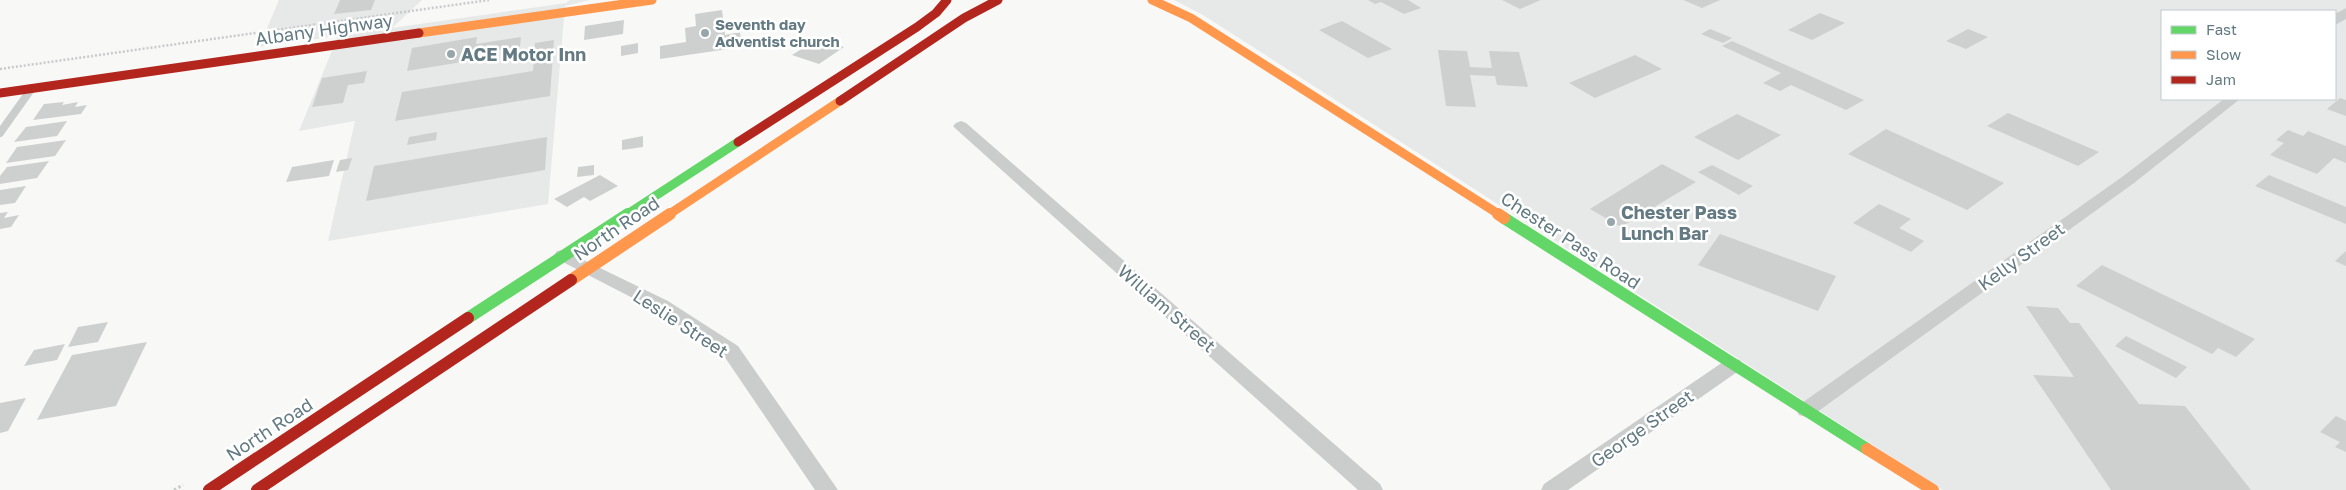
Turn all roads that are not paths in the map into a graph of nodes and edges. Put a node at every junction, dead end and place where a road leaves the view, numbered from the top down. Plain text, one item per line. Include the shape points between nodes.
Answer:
1 (652, 0) edge
2 (947, 0) edge
3 (998, 0) edge
4 (1152, 0) edge
5 (1173, 0) edge
6 (2346, 12) edge
7 (1191, 18) junction
8 (2336, 20) edge
9 (32, 88) junction
10 (0, 92) edge
11 (2232, 100) edge
12 (961, 126) dead end
13 (0, 133) edge
14 (564, 256) junction
15 (587, 268) junction
16 (1733, 365) junction
17 (1806, 410) junction
18 (208, 490) edge
19 (258, 490) edge
20 (828, 490) edge
21 (1372, 490) edge
22 (1552, 490) edge
23 (1933, 490) edge

1 - 9 main road, Albany Highway
2 - 14 main road, North Road via 917,27
3 - 15 main road, North Road via 964,18
4 - 7 main road, Chester Pass Road
5 - 7 main road, Chester Pass Road
6 - 8 street
7 - 16 main road, Chester Pass Road
9 - 10 main road, Albany Highway
9 - 13 lane
11 - 17 street, Kelly Street via 2128,180
12 - 21 street, William Street
14 - 15 street, Leslie Street
14 - 18 main road, North Road
15 - 19 main road, North Road
15 - 20 street, Leslie Street via 661,305 730,351
16 - 17 main road, Chester Pass Road
16 - 22 street, George Street
17 - 23 main road, Chester Pass Road

